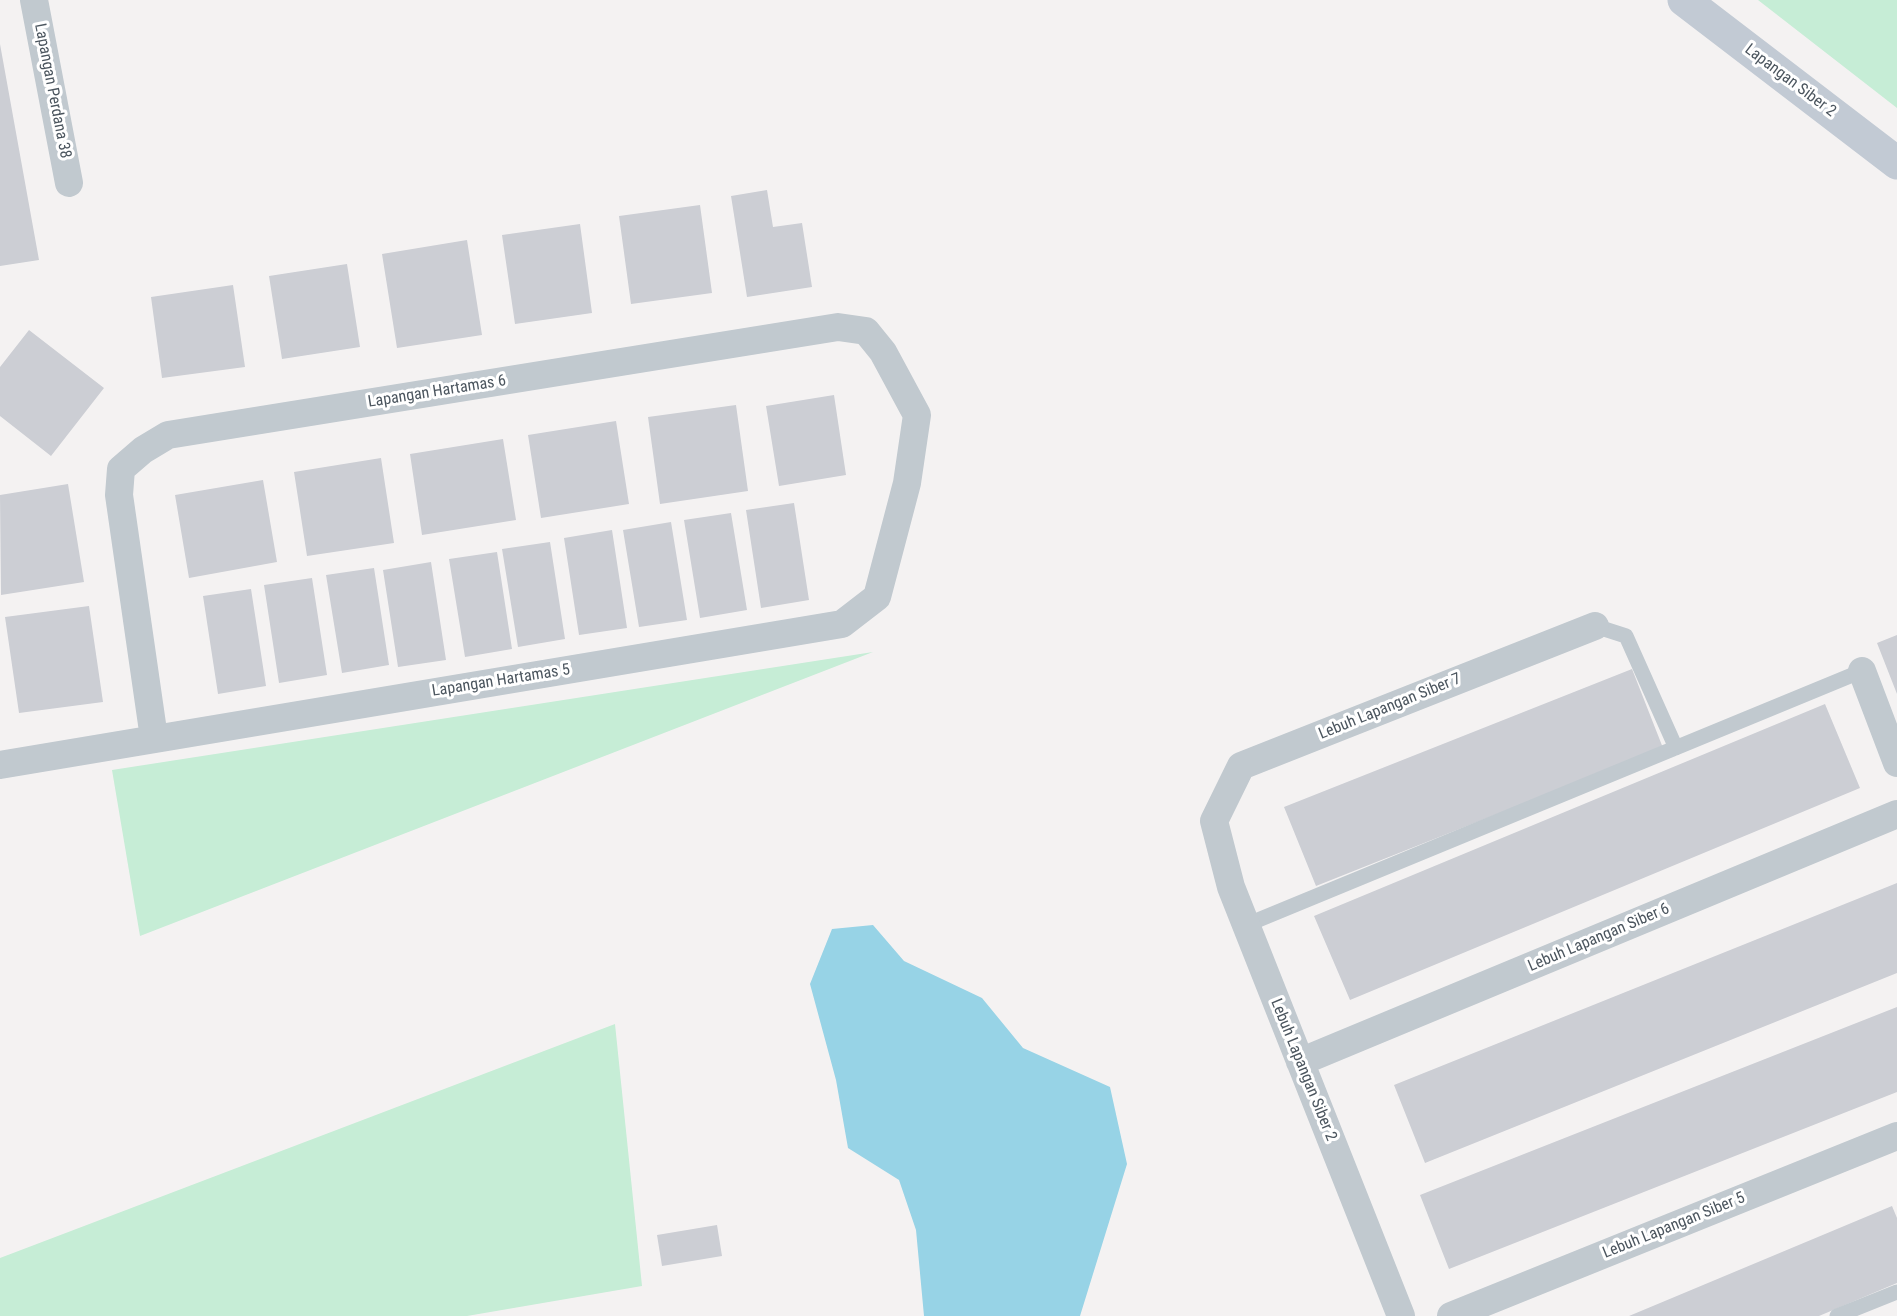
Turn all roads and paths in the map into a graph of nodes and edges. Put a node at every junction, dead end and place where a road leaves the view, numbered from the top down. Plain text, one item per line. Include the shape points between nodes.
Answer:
1 (34, 0) edge
2 (1683, 0) edge
3 (1897, 162) edge
4 (69, 183) dead end
5 (906, 483) joint
6 (1595, 626) joint
7 (1862, 671) joint
8 (154, 738) junction
9 (1676, 748) junction
10 (1897, 763) edge
11 (0, 765) edge
12 (1897, 814) edge
13 (1214, 821) joint
14 (1246, 925) junction
15 (1300, 1062) junction
16 (1897, 1136) edge
17 (1897, 1292) edge
18 (1401, 1316) edge
19 (1451, 1316) edge
20 (1837, 1316) edge

1 - 4 street, Lapangan Perdana 38
2 - 3 street, Lapangan Siber 2
5 - 8 street, Lapangan Hartamas 5 via 877,597 842,624
5 - 8 street, Lapangan Hartamas 6 via 917,415 884,352 867,332 838,327 168,435 121,469 119,495
6 - 9 lane via 1626,636
6 - 13 street, Lebuh Lapangan Siber 7 via 1241,766
7 - 9 lane
7 - 10 street
8 - 11 street, Lapangan Hartamas 5
9 - 14 lane
12 - 15 street, Lebuh Lapangan Siber 6
13 - 14 street, Lebuh Lapangan Siber 2 via 1231,887
14 - 15 street, Lebuh Lapangan Siber 2
15 - 18 street, Lebuh Lapangan Siber 2
16 - 19 street, Lebuh Lapangan Siber 5
17 - 20 lane

